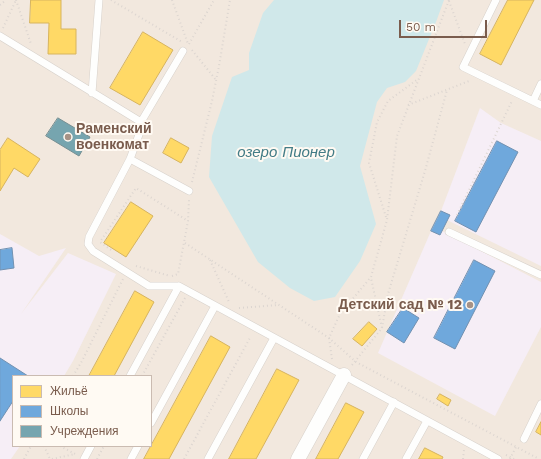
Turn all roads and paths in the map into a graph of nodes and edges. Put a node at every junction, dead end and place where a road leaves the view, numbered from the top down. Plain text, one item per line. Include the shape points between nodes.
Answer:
1 (6, 0) edge
2 (99, 0) edge
3 (111, 0) edge
4 (172, 0) edge
5 (214, 0) edge
6 (230, 0) edge
7 (496, 0) edge
8 (0, 5) edge
9 (0, 33) edge
10 (31, 44) dead end
11 (186, 48) junction
12 (469, 55) junction
13 (481, 76) junction
14 (419, 78) junction
15 (216, 80) junction
16 (541, 84) edge
17 (447, 90) junction
18 (92, 93) junction
19 (516, 93) junction
20 (533, 101) junction
21 (408, 105) junction
22 (541, 105) edge
23 (142, 122) junction
24 (130, 159) junction
25 (190, 191) junction
26 (458, 215) dead end
27 (387, 220) junction
28 (188, 221) junction
29 (449, 232) dead end
30 (185, 243) junction
31 (116, 254) dead end
32 (210, 259) junction
33 (132, 265) dead end
34 (126, 272) junction
35 (541, 275) edge
36 (172, 277) junction
37 (371, 277) junction
38 (179, 283) junction
39 (149, 286) junction
40 (188, 291) junction
41 (279, 305) junction
42 (215, 306) junction
43 (256, 328) junction
44 (382, 328) junction
45 (274, 338) junction
46 (329, 338) junction
47 (326, 359) dead end
48 (356, 362) junction
49 (74, 375) edge
50 (131, 375) edge
51 (143, 375) edge
52 (344, 375) junction
53 (394, 402) junction
54 (541, 404) edge
55 (152, 421) edge
56 (427, 421) junction
57 (524, 439) joint
58 (30, 447) edge
59 (45, 447) edge
60 (62, 447) edge
61 (90, 447) edge
62 (103, 447) edge
63 (137, 447) edge
64 (516, 447) junction
65 (75, 454) junction
66 (504, 454) dead end
67 (510, 458) edge
68 (24, 459) edge
69 (51, 459) edge
70 (84, 459) edge
71 (97, 459) edge
72 (131, 459) edge
73 (184, 459) edge
74 (208, 459) edge
75 (298, 459) edge
76 (363, 459) edge
77 (406, 459) edge
78 (498, 459) edge
79 (514, 459) edge
80 (539, 459) edge

1 - 8 path
2 - 18 lane
3 - 11 path
4 - 11 path
5 - 11 path
6 - 15 path
7 - 12 lane
9 - 10 path via 16,0
9 - 18 lane
11 - 15 path
11 - 23 lane
12 - 13 lane via 463,67
12 - 14 path via 449,0
13 - 17 path
13 - 19 lane
14 - 21 path
14 - 27 path via 388,101 377,122 369,163
15 - 25 path
16 - 20 lane
17 - 21 path
17 - 44 path via 388,294
18 - 23 lane
19 - 20 lane
19 - 26 path
20 - 22 lane
21 - 27 path via 397,136
23 - 24 lane
24 - 25 lane
24 - 34 lane via 89,237 88,244 93,251
25 - 28 path
27 - 37 path
28 - 30 path
28 - 31 path via 136,188 100,242
29 - 35 lane
30 - 32 path
30 - 36 path via 178,274
32 - 41 path
32 - 41 path via 232,308
33 - 36 path
34 - 39 lane
34 - 49 path
36 - 38 path
36 - 39 path
37 - 44 path
37 - 46 path via 340,314
38 - 39 lane
38 - 40 lane
38 - 50 lane
40 - 42 lane
40 - 51 path
41 - 46 path
42 - 43 lane
42 - 55 lane
43 - 45 lane
43 - 73 path
44 - 48 path
45 - 52 lane
45 - 74 lane
46 - 47 path via 333,362
46 - 48 path
48 - 52 path
48 - 64 path
52 - 53 lane
52 - 75 street
53 - 56 lane
53 - 76 lane
54 - 57 lane
56 - 77 lane
56 - 78 lane
57 - 64 path
58 - 68 path
59 - 69 path
60 - 65 path
61 - 70 lane
62 - 71 path
63 - 72 lane
64 - 67 path
64 - 80 path
65 - 69 path
65 - 70 path
66 - 67 path
67 - 79 path

